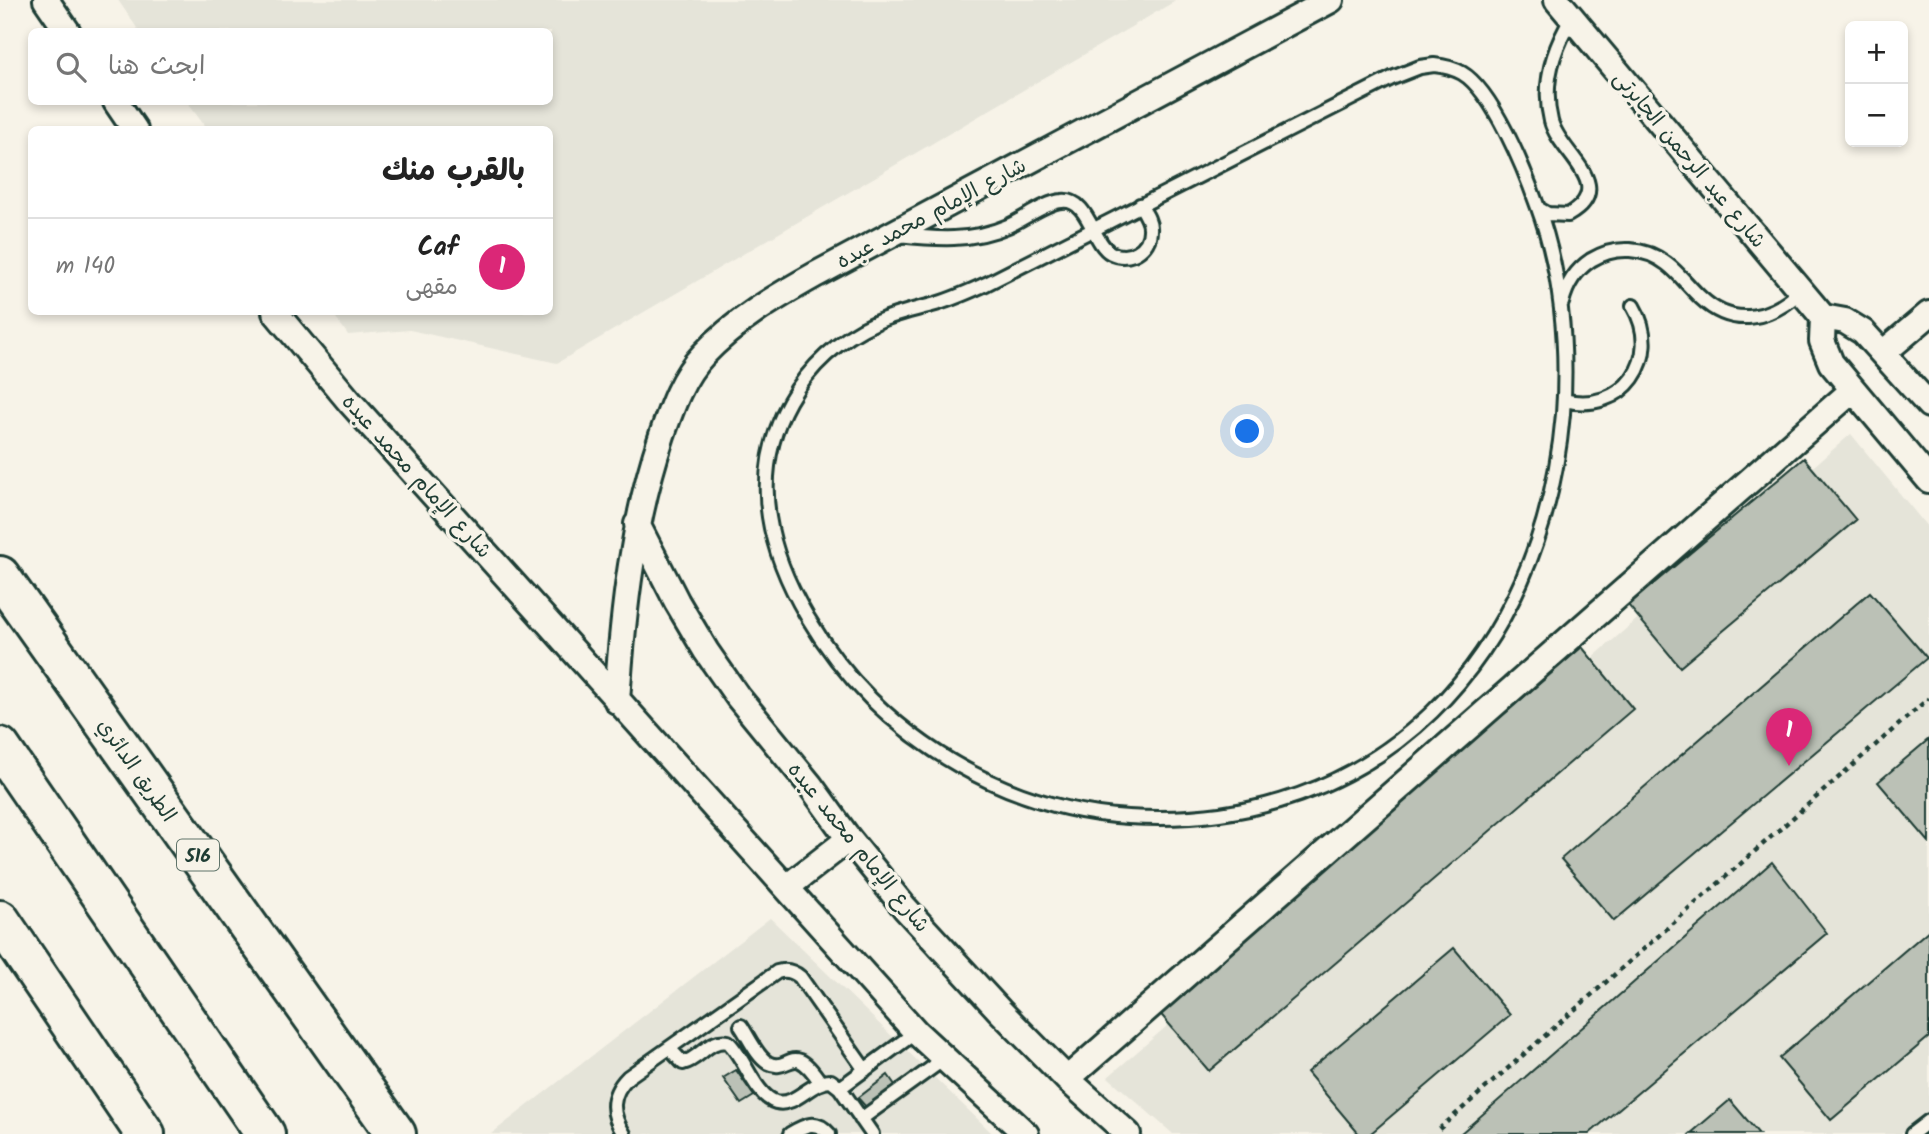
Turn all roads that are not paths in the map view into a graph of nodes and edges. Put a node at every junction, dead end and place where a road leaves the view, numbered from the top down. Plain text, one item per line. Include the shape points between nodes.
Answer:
1 (46, 0) edge
2 (1331, 0) edge
3 (1564, 9) edge
4 (65, 28) edge
5 (118, 105) edge
6 (132, 126) edge
7 (1140, 205) junction
8 (1539, 209) junction
9 (1093, 230) junction
10 (892, 234) junction
11 (1801, 290) junction
12 (1633, 306) dead end
13 (1561, 311) junction
14 (1929, 314) edge
15 (278, 315) edge
16 (1823, 317) junction
17 (1883, 354) junction
18 (1853, 390) junction
19 (1564, 400) junction
20 (1929, 405) edge
21 (1929, 480) edge
22 (637, 524) junction
23 (0, 576) edge
24 (617, 701) junction
25 (0, 747) edge
26 (849, 839) junction
27 (787, 887) junction
28 (0, 920) edge
29 (741, 1026) dead end
30 (916, 1032) junction
31 (669, 1048) junction
32 (944, 1059) junction
33 (865, 1070) junction
34 (1067, 1079) junction
35 (820, 1082) junction
36 (841, 1088) junction
37 (861, 1119) junction
38 (1929, 1121) edge
39 (145, 1134) edge
40 (265, 1134) edge
41 (396, 1134) edge
42 (624, 1134) edge
43 (790, 1134) edge
44 (829, 1134) edge
45 (872, 1134) edge
46 (1026, 1134) edge
47 (1128, 1134) edge
48 (1912, 1134) edge

1 - 4 street
2 - 10 street, شارع الإمام محمد عبده
3 - 8 lane via 1549,79 1550,111 1554,131 1585,173 1588,193 1568,215
3 - 11 street, شارع عبد الرحمن الجابرتى
5 - 6 street
7 - 8 lane via 1392,78 1434,65 1474,81 1514,149
7 - 9 lane
7 - 9 lane via 1150,231 1136,253 1118,256 1110,252
8 - 13 lane
9 - 10 lane via 1079,207 1063,201 974,237 936,240
9 - 19 lane via 986,284 883,318 838,344 810,371 787,403 766,478 771,530 798,598 837,661 915,738 1012,792 1115,816 1222,814 1325,784 1387,750 1449,695 1505,617 1544,516
10 - 22 street, شارع الإمام محمد عبده via 774,298 735,324 701,356 676,394
11 - 13 lane via 1771,313 1728,314 1708,304 1656,257 1643,251 1614,251 1577,271
11 - 16 street, شارع عبد الرحمن الجابرتى
12 - 19 lane via 1644,342 1633,378 1602,400
13 - 19 lane
14 - 17 street
15 - 24 street, شارع الإمام محمد عبده
16 - 17 street via 1855,325
16 - 18 street via 1825,352
17 - 20 street
18 - 21 street
18 - 34 street
22 - 24 street, شارع الإمام محمد عبده
22 - 26 street, شارع الإمام محمد عبده via 706,651
23 - 41 highway, الطريق الدائري / 516
24 - 27 street, شارع الإمام محمد عبده
25 - 40 highway
26 - 27 street
26 - 34 street, شارع الإمام محمد عبده via 905,908
27 - 30 street, شارع الإمام محمد عبده
28 - 39 highway
29 - 35 lane via 764,1061 776,1065 799,1060
30 - 32 street, شارع الإمام محمد عبده
30 - 33 lane
31 - 33 lane via 777,972 790,971 800,977
31 - 35 lane via 683,1063 715,1042 728,1042 764,1095 776,1102 790,1101
31 - 42 lane via 620,1084 613,1104
32 - 37 lane
32 - 46 street, شارع الإمام محمد عبده
33 - 36 lane
34 - 47 street, شارع الإمام محمد عبده
35 - 36 lane via 831,1081
36 - 37 lane
37 - 45 lane
38 - 48 lane
43 - 44 lane via 810,1124

